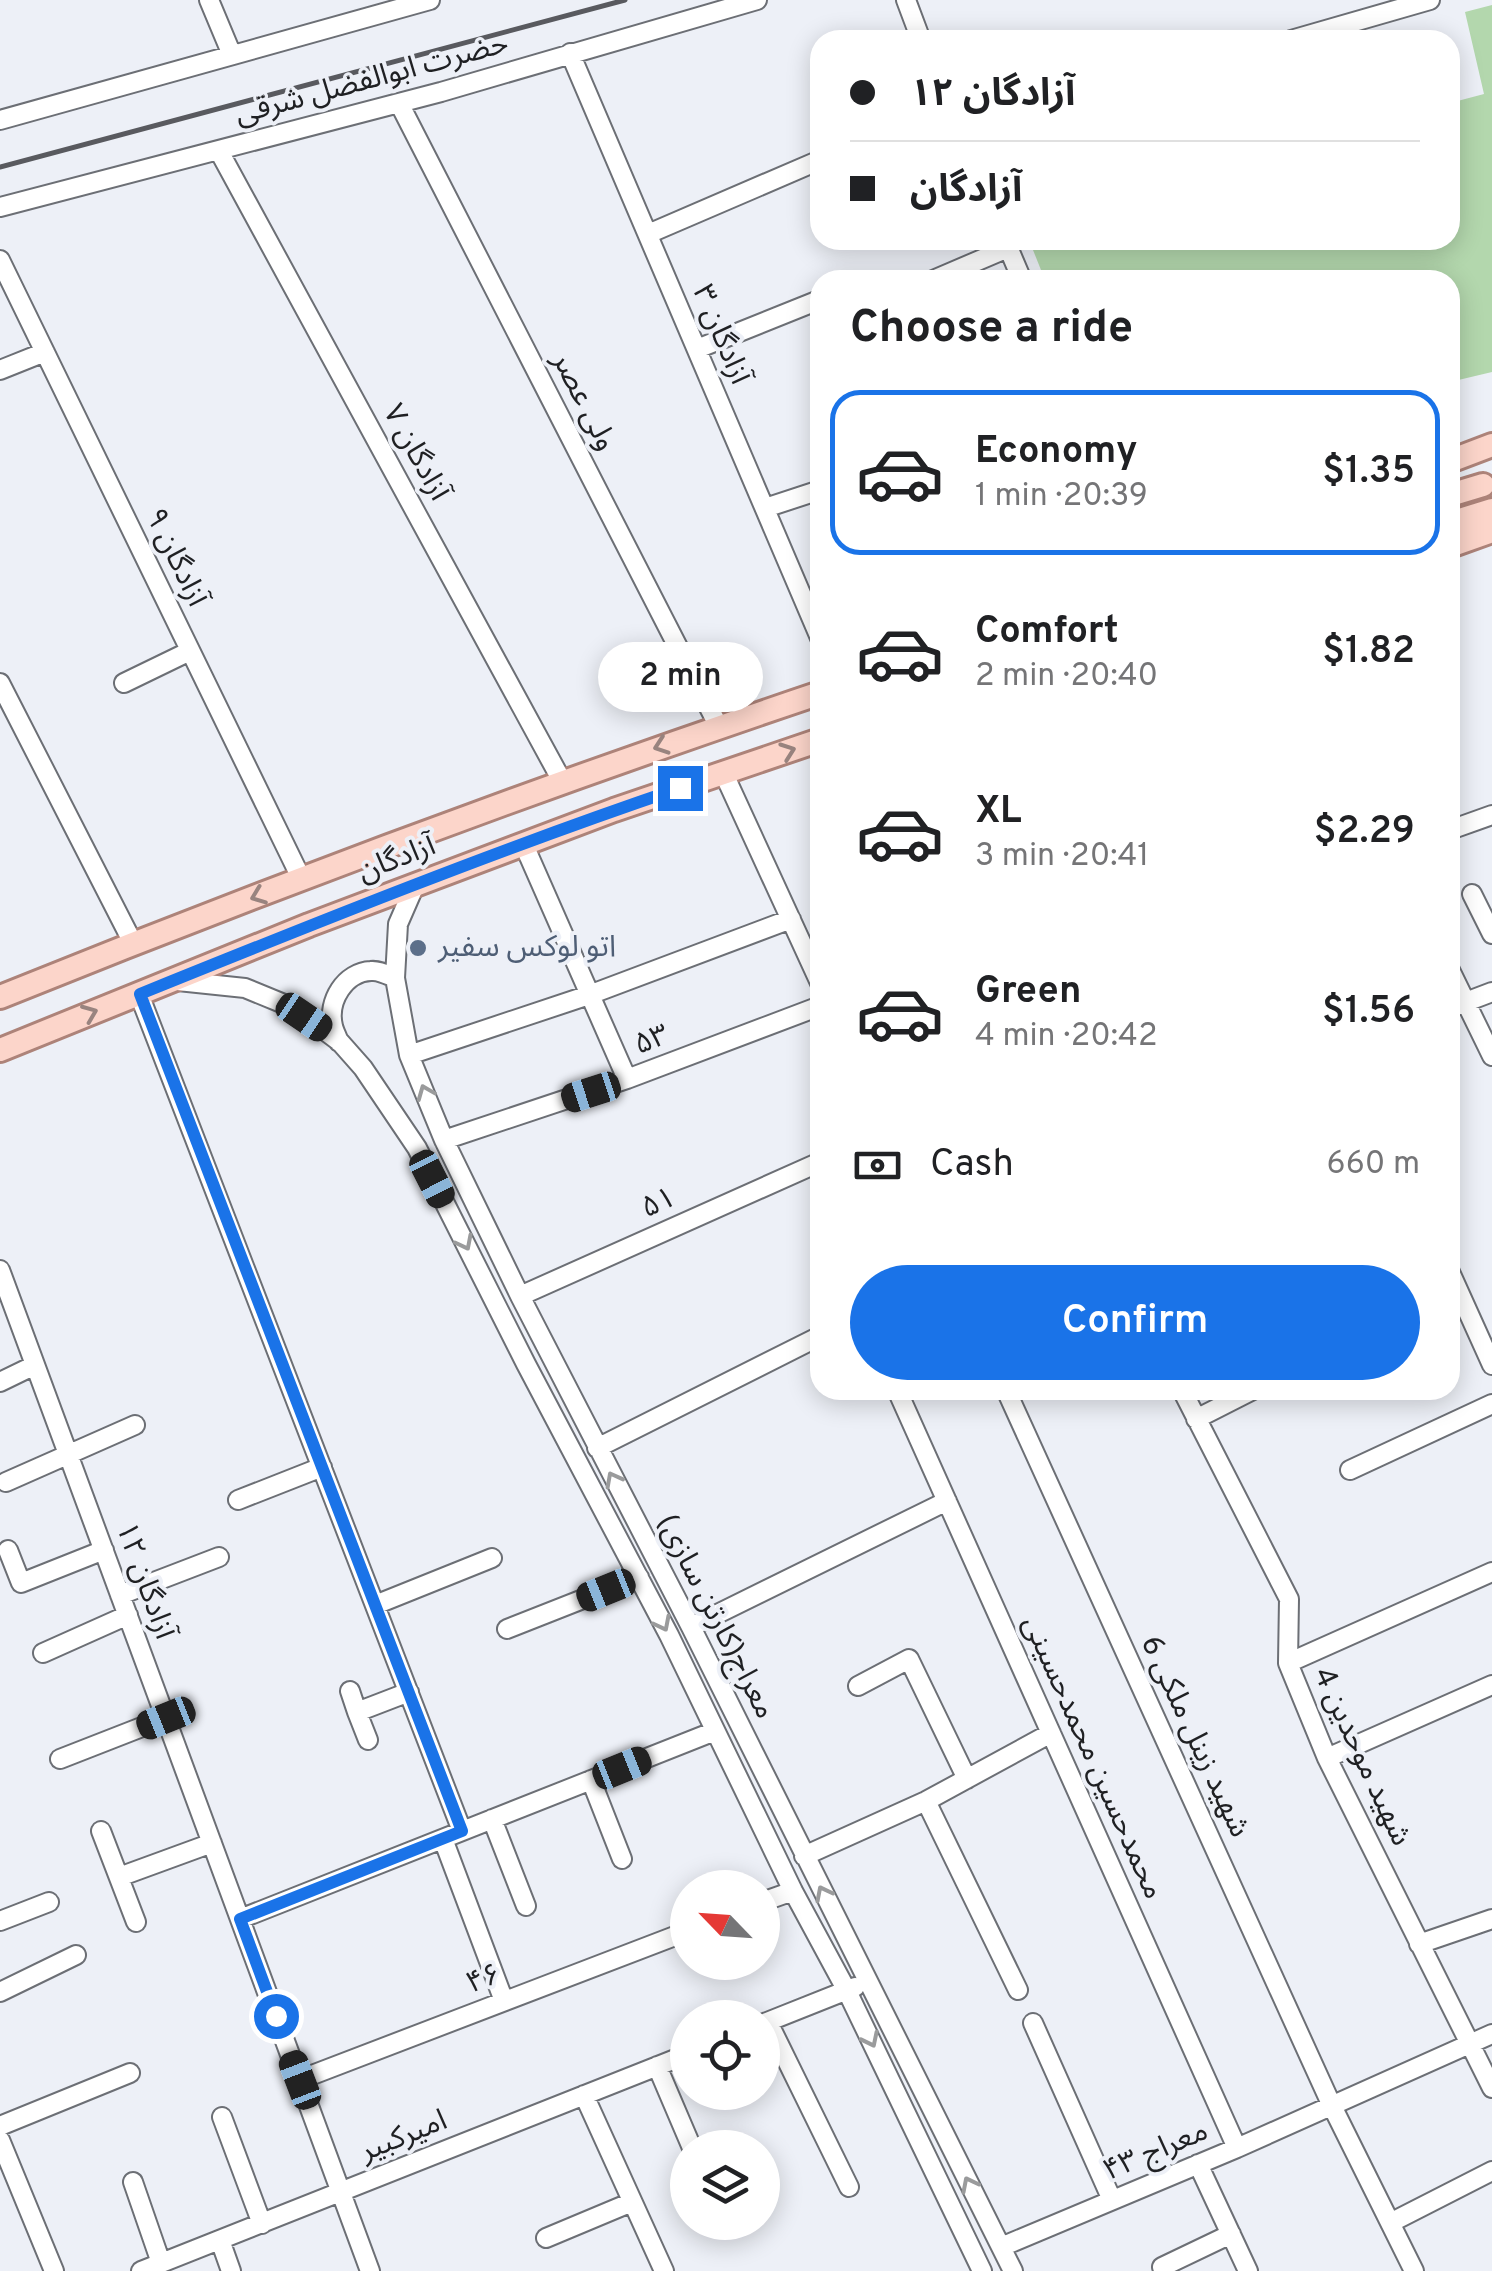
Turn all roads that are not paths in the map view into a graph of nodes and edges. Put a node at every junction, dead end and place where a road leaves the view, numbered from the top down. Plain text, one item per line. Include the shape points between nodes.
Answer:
1 (208, 0) edge
2 (430, 0) edge
3 (757, 0) edge
4 (906, 0) edge
5 (1430, 0) edge
6 (917, 30) edge
7 (1326, 30) edge
8 (570, 52) junction
9 (232, 55) junction
10 (399, 103) junction
11 (0, 120) edge
12 (219, 151) junction
13 (810, 164) edge
14 (0, 207) edge
15 (648, 234) junction
16 (994, 250) edge
17 (0, 260) edge
18 (953, 270) edge
19 (810, 304) edge
20 (697, 350) junction
21 (45, 352) junction
22 (0, 370) edge
23 (1492, 445) edge
24 (1460, 457) edge
25 (1482, 485) dead end
26 (1460, 492) edge
27 (810, 493) edge
28 (765, 508) junction
29 (1492, 510) edge
30 (1460, 520) edge
31 (1492, 532) edge
32 (1460, 543) edge
33 (810, 614) edge
34 (190, 651) junction
35 (0, 682) edge
36 (124, 682) dead end
37 (810, 696) edge
38 (19, 720) junction
39 (719, 727) junction
40 (0, 729) edge
41 (810, 744) edge
42 (724, 774) junction
43 (562, 781) junction
44 (1492, 815) edge
45 (1460, 826) edge
46 (524, 844) junction
47 (302, 880) junction
48 (415, 885) junction
49 (1472, 894) dead end
50 (791, 919) junction
51 (1492, 934) edge
52 (133, 943) junction
53 (810, 961) edge
54 (395, 978) junction
55 (172, 980) junction
56 (1492, 992) edge
57 (140, 994) junction
58 (589, 995) junction
59 (0, 996) edge
60 (1460, 1004) edge
61 (1460, 1008) edge
62 (810, 1010) edge
63 (340, 1042) junction
64 (0, 1050) edge
65 (409, 1054) junction
66 (1492, 1056) edge
67 (628, 1080) junction
68 (444, 1140) junction
69 (810, 1166) edge
70 (0, 1270) edge
71 (1460, 1294) edge
72 (520, 1296) junction
73 (810, 1341) edge
74 (35, 1365) junction
75 (1492, 1365) edge
76 (0, 1382) edge
77 (901, 1400) edge
78 (1011, 1400) edge
79 (1187, 1400) edge
80 (1233, 1400) edge
81 (1492, 1404) edge
82 (1196, 1418) junction
83 (134, 1425) dead end
84 (596, 1448) junction
85 (68, 1456) junction
86 (322, 1467) junction
87 (1350, 1470) dead end
88 (6, 1482) dead end
89 (238, 1500) dead end
90 (947, 1502) junction
91 (8, 1550) dead end
92 (104, 1550) junction
93 (219, 1557) dead end
94 (492, 1558) dead end
95 (1492, 1572) edge
96 (639, 1577) junction
97 (120, 1594) junction
98 (375, 1605) junction
99 (128, 1616) junction
100 (691, 1627) junction
101 (507, 1629) dead end
102 (43, 1653) dead end
103 (1288, 1663) junction
104 (1492, 1685) edge
105 (858, 1686) dead end
106 (350, 1691) dead end
107 (409, 1692) junction
108 (357, 1712) junction
109 (166, 1718) junction
110 (716, 1731) junction
111 (1051, 1733) junction
112 (368, 1740) dead end
113 (1327, 1758) junction
114 (60, 1759) dead end
115 (968, 1779) junction
116 (591, 1780) junction
117 (926, 1801) junction
118 (492, 1819) junction
119 (101, 1831) dead end
120 (462, 1831) junction
121 (442, 1839) junction
122 (212, 1843) junction
123 (804, 1856) junction
124 (622, 1860) dead end
125 (118, 1877) junction
126 (793, 1891) junction
127 (780, 1896) edge
128 (49, 1902) dead end
129 (526, 1906) dead end
130 (240, 1919) junction
131 (1492, 1920) edge
132 (0, 1921) edge
133 (136, 1922) dead end
134 (670, 1938) edge
135 (1419, 1944) junction
136 (76, 1955) dead end
137 (868, 1980) junction
138 (847, 1990) junction
139 (1018, 1990) dead end
140 (0, 1992) edge
141 (504, 2001) junction
142 (780, 2017) edge
143 (1034, 2024) dead end
144 (1492, 2034) edge
145 (1469, 2044) junction
146 (780, 2052) edge
147 (670, 2061) edge
148 (657, 2066) junction
149 (130, 2074) dead end
150 (300, 2080) junction
151 (1492, 2088) edge
152 (584, 2095) junction
153 (1332, 2106) junction
154 (222, 2117) dead end
155 (0, 2126) edge
156 (684, 2130) edge
157 (0, 2140) edge
158 (1237, 2148) junction
159 (1198, 2164) junction
160 (1492, 2171) edge
161 (132, 2182) dead end
162 (849, 2187) dead end
163 (341, 2192) junction
164 (1112, 2200) junction
165 (632, 2202) junction
166 (1390, 2223) junction
167 (262, 2224) junction
168 (1231, 2234) junction
169 (546, 2238) dead end
170 (220, 2240) junction
171 (1001, 2247) junction
172 (162, 2263) junction
173 (1162, 2267) dead end
174 (975, 2269) edge
175 (54, 2271) edge
176 (142, 2271) edge
177 (231, 2271) edge
178 (370, 2271) edge
179 (664, 2271) edge
180 (1013, 2271) edge
181 (1248, 2271) edge
182 (1414, 2271) edge

1 - 9 street
2 - 9 street
3 - 8 street, حضرت ابوالفضل شرقی
4 - 6 street
5 - 7 street
8 - 10 street, حضرت ابوالفضل شرقی
8 - 15 street, ۳ آزادگان
9 - 11 street
10 - 12 street, حضرت ابوالفضل شرقی
10 - 39 street, ولی عصر
12 - 14 street, حضرت ابوالفضل شرقی
12 - 43 street, ۷ آزادگان
13 - 15 street
15 - 20 street, ۳ آزادگان
16 - 18 street
17 - 21 street, ۹ آزادگان
19 - 20 street
20 - 28 street, ۳ آزادگان
21 - 22 street
21 - 34 street, ۹ آزادگان
23 - 24 main road
25 - 26 main road
27 - 28 street
28 - 33 street, ۳ آزادگان
29 - 30 main road
31 - 32 main road
34 - 36 street
34 - 47 street, ۹ آزادگان
35 - 38 street
37 - 39 main road, آزادگان
38 - 40 street
38 - 52 street
39 -> 43 main road, آزادگان
42 -> 41 main road, آزادگان
42 - 46 main road, آزادگان
42 - 50 street
43 - 47 main road, آزادگان
44 - 45 street
46 - 48 main road, آزادگان
46 - 58 street
47 -> 52 main road, آزادگان
48 - 54 street, معراج(کارتن سازی) via 398,924
48 - 55 main road, آزادگان
49 - 51 street
50 - 53 street
50 - 58 street
52 - 59 main road, آزادگان
54 - 63 street via 374,970 340,988 332,1005
54 - 65 street, معراج(کارتن سازی)
55 - 57 main road, آزادگان
55 - 63 street, معراج(کارتن سازی) via 245,988 284,1004
56 - 60 street
64 -> 57 main road, آزادگان
57 - 86 street
58 - 65 street
58 - 67 street
61 - 66 street
62 - 67 street, ۵۳
63 -> 96 street, معراج(کارتن سازی) via 417,1148
68 -> 65 street, معراج(کارتن سازی)
67 - 68 street, ۵۳
68 - 72 street, معراج(کارتن سازی)
69 - 72 street, ۵۱
70 - 74 street, ۱۲ آزادگان
71 - 75 street
72 - 84 street, معراج(کارتن سازی)
73 - 84 street
74 - 76 street
74 - 85 street, ۱۲ آزادگان
77 - 90 street, محمدحسین محمدحسینی
78 - 153 street, 6 شهید زینل ملکی
79 - 82 street, 4 شهید موحدین
80 - 82 street
81 - 87 street
82 - 103 street, 4 شهید موحدین via 1290,1599
83 - 85 street
100 -> 84 street, معراج(کارتن سازی)
85 - 88 street
85 - 92 street, ۱۲ آزادگان
86 - 89 street
86 - 98 street
90 - 100 street
90 - 111 street, محمدحسین محمدحسینی
91 - 92 street via 23,1587
92 - 97 street, ۱۲ آزادگان
93 - 97 street
94 - 98 street
95 - 103 street
96 - 101 street
96 -> 110 street, معراج(کارتن سازی)
97 - 99 street, ۱۲ آزادگان
98 - 107 street
99 - 102 street
99 - 109 street, ۱۲ آزادگان
100 - 123 street, معراج(کارتن سازی)
103 - 113 street, 4 شهید موحدین
104 - 113 street
105 - 115 street via 909,1659
106 - 108 street
107 - 108 street
107 - 120 street
108 - 112 street
109 - 114 street
109 - 122 street, ۱۲ آزادگان
110 - 116 street
110 - 126 street, معراج(کارتن سازی)
111 - 115 street
111 - 158 street, محمدحسین محمدحسینی
113 - 135 street, 4 شهید موحدین
115 - 117 street
116 - 118 street
116 - 124 street
117 - 123 street
117 - 139 street
118 - 120 street
118 - 129 street
119 - 125 street
120 - 121 street
121 - 130 street
121 - 141 street
122 - 125 street
122 - 130 street, ۱۲ آزادگان
137 -> 123 street, معراج(کارتن سازی)
125 - 133 street
126 - 127 street
126 - 138 street, معراج(کارتن سازی)
128 - 132 street
130 - 150 street, ۱۲ آزادگان
131 - 135 street
134 - 141 street, ۴۶
135 - 145 street, 4 شهید موحدین
136 - 140 street
137 - 138 street
171 -> 137 street, معراج(کارتن سازی)
138 - 142 street
138 -> 174 street, معراج(کارتن سازی)
141 - 150 street, ۴۶
143 - 164 street
144 - 145 street, معراج ۴۳
145 - 151 street, 4 شهید موحدین
145 - 153 street, معراج ۴۳
146 - 162 street
147 - 148 street, امیرکبیر
148 - 152 street, امیرکبیر
148 - 156 street
149 - 155 street
150 - 163 street, ۱۲ آزادگان
152 - 163 street, امیرکبیر
152 - 165 street
153 - 158 street, معراج ۴۳
153 - 166 street, 6 شهید زینل ملکی
154 - 167 street
157 - 175 street
158 - 159 street, معراج ۴۳
159 - 164 street, معراج ۴۳
159 - 168 street
160 - 166 street
161 - 172 street
163 - 167 street, امیرکبیر
163 - 178 street, ۱۲ آزادگان
164 - 171 street, معراج ۴۳
165 - 169 street
165 - 179 street
166 - 182 street, 6 شهید زینل ملکی
167 - 170 street, امیرکبیر
168 - 173 street
168 - 181 street
170 - 172 street, امیرکبیر
170 - 177 street
171 - 180 street, معراج(کارتن سازی)
172 - 176 street, امیرکبیر

